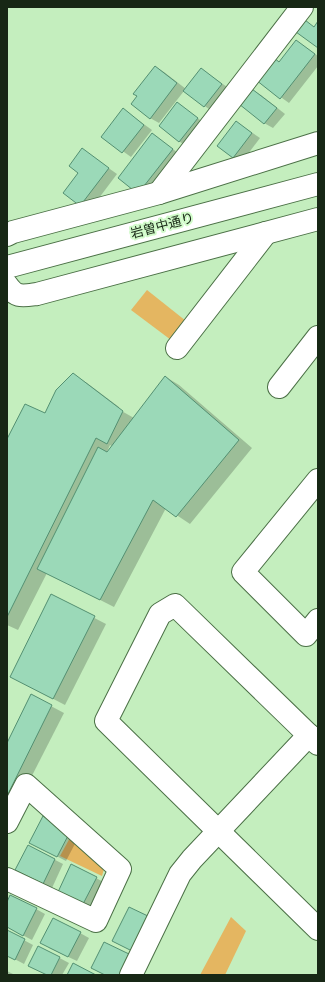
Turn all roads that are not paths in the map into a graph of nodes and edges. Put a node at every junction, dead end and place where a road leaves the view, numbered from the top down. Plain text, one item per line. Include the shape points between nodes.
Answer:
1 (302, 7) edge
2 (315, 141) edge
3 (318, 184) edge
4 (159, 193) junction
5 (318, 219) edge
6 (266, 233) junction
7 (7, 235) edge
8 (7, 266) edge
9 (7, 285) edge
10 (318, 337) edge
11 (177, 348) dead end
12 (278, 387) dead end
13 (318, 480) edge
14 (318, 620) edge
15 (314, 739) edge
16 (7, 822) edge
17 (218, 831) junction
18 (7, 879) edge
19 (318, 928) edge
20 (131, 975) edge

1 - 4 street
2 - 4 street
3 - 8 street, 岩曽中通り
4 - 7 street
5 - 6 street
6 - 9 street via 37,294 16,295
6 - 11 street
10 - 12 street
13 - 14 street via 243,572 306,635
15 - 17 street
15 - 17 street via 175,605 160,614 106,721
16 - 18 street via 26,785 120,869 96,920
17 - 19 street
17 - 20 street via 180,874

